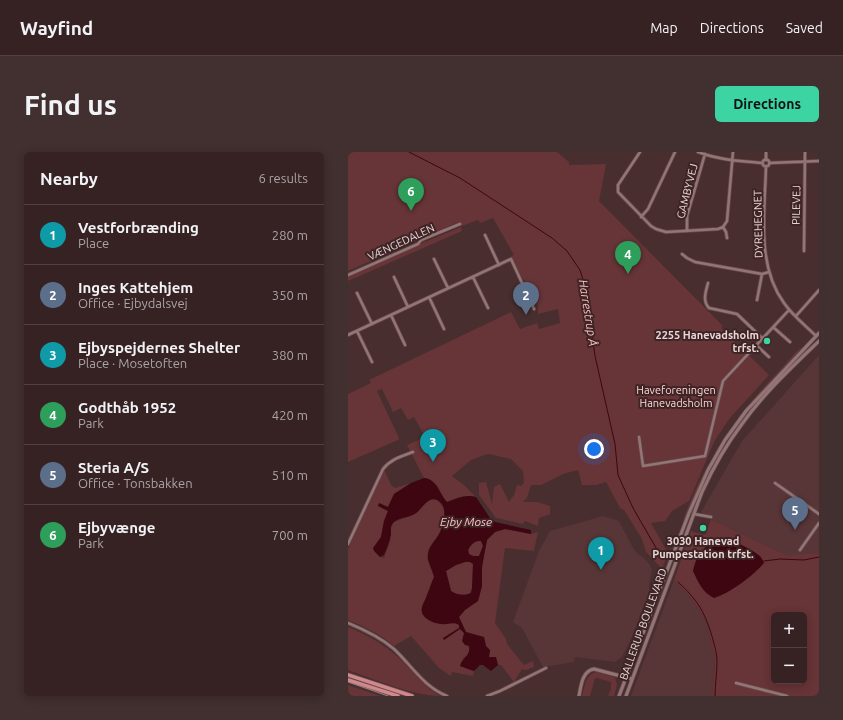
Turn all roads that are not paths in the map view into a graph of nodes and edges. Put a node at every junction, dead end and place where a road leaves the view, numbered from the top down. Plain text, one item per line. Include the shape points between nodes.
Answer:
1 (640, 152) edge
2 (675, 152) edge
3 (698, 152) edge
4 (732, 152) edge
5 (766, 152) edge
6 (805, 152) edge
7 (705, 154) junction
8 (766, 160) junction
9 (732, 161) junction
10 (805, 161) junction
11 (819, 161) edge
12 (762, 163) junction
13 (769, 163) junction
14 (766, 166) junction
15 (641, 217) junction
16 (460, 224) dead end
17 (723, 226) junction
18 (687, 231) junction
19 (485, 235) dead end
20 (727, 238) dead end
21 (804, 250) dead end
22 (682, 254) dead end
23 (434, 259) dead end
24 (499, 265) junction
25 (769, 272) junction
26 (762, 274) junction
27 (348, 275) edge
28 (394, 277) dead end
29 (473, 277) junction
30 (708, 283) dead end
31 (448, 288) junction
32 (819, 290) edge
33 (357, 292) dead end
34 (429, 297) junction
35 (757, 300) dead end
36 (408, 307) junction
37 (488, 308) dead end
38 (534, 309) dead end
39 (789, 310) junction
40 (391, 315) junction
41 (796, 316) junction
42 (372, 324) junction
43 (773, 326) junction
44 (444, 328) dead end
45 (357, 331) junction
46 (819, 333) edge
47 (348, 335) edge
48 (816, 336) junction
49 (762, 338) junction
50 (819, 340) edge
51 (790, 342) dead end
52 (405, 345) dead end
53 (756, 345) junction
54 (769, 357) dead end
55 (372, 362) dead end
56 (639, 437) dead end
57 (413, 452) dead end
58 (775, 483) dead end
59 (694, 514) junction
60 (819, 514) edge
61 (711, 517) dead end
62 (819, 523) edge
63 (348, 544) edge
64 (800, 550) dead end
65 (348, 623) edge
66 (546, 668) dead end
67 (348, 675) edge
68 (627, 677) junction
69 (632, 679) junction
70 (348, 680) edge
71 (736, 682) dead end
72 (398, 696) edge
73 (412, 696) edge
74 (447, 696) edge
75 (486, 696) edge
76 (579, 696) edge
77 (619, 696) edge
78 (626, 696) edge
79 (787, 696) edge

1 - 15 street via 617,189 619,195
2 - 15 street via 648,208
3 - 7 street
4 - 9 street
5 - 8 street
6 - 10 street, PILEVEJ
7 - 9 street
7 - 18 street, GAMBYVEJ via 687,216
8 - 12 street
8 - 13 street
9 - 12 street
9 - 17 street via 727,220
10 - 11 street
10 - 13 street
10 - 21 street, PILEVEJ
12 - 14 street
13 - 14 street
14 - 25 street, DYREHEGNET via 764,246
15 - 18 street via 661,232
16 - 27 street, VÆNGEDALEN
17 - 18 street via 718,229
17 - 20 street
19 - 24 street
22 - 26 street via 696,262
23 - 31 street
24 - 29 street
24 - 38 street via 511,259
25 - 26 street
25 - 39 street, DYREHEGNET via 777,292
26 - 35 street
28 - 36 street
29 - 31 street
29 - 37 street
30 - 49 street via 704,302 706,305 709,308 737,314
31 - 34 street
32 - 41 street
33 - 42 street
34 - 36 street
34 - 44 street
36 - 40 street
39 - 41 street, DYREHEGNET
39 - 43 street
40 - 42 street
40 - 52 street
41 - 48 street, DYREHEGNET
42 - 45 street
43 - 49 street
43 - 51 street
45 - 47 street
45 - 55 street
46 - 48 street, BALLERUP BOULEVARD
48 - 50 street
48 - 68 street, BALLERUP BOULEVARD via 746,411 715,456 691,507
49 - 53 street
50 - 59 street, BALLERUP BOULEVARD via 766,395 735,432 712,471
53 - 54 street
53 - 56 street via 723,381 705,456 643,466
57 - 63 street via 396,458 383,468
58 - 60 street
59 - 61 street
59 - 69 street, BALLERUP BOULEVARD
62 - 64 street
65 - 74 street via 378,637 424,682
66 - 75 street
67 - 73 main road
68 - 69 street
68 - 76 street via 591,669 585,674
68 - 77 street, BALLERUP BOULEVARD
69 - 78 street, BALLERUP BOULEVARD
70 - 72 main road
71 - 79 street

